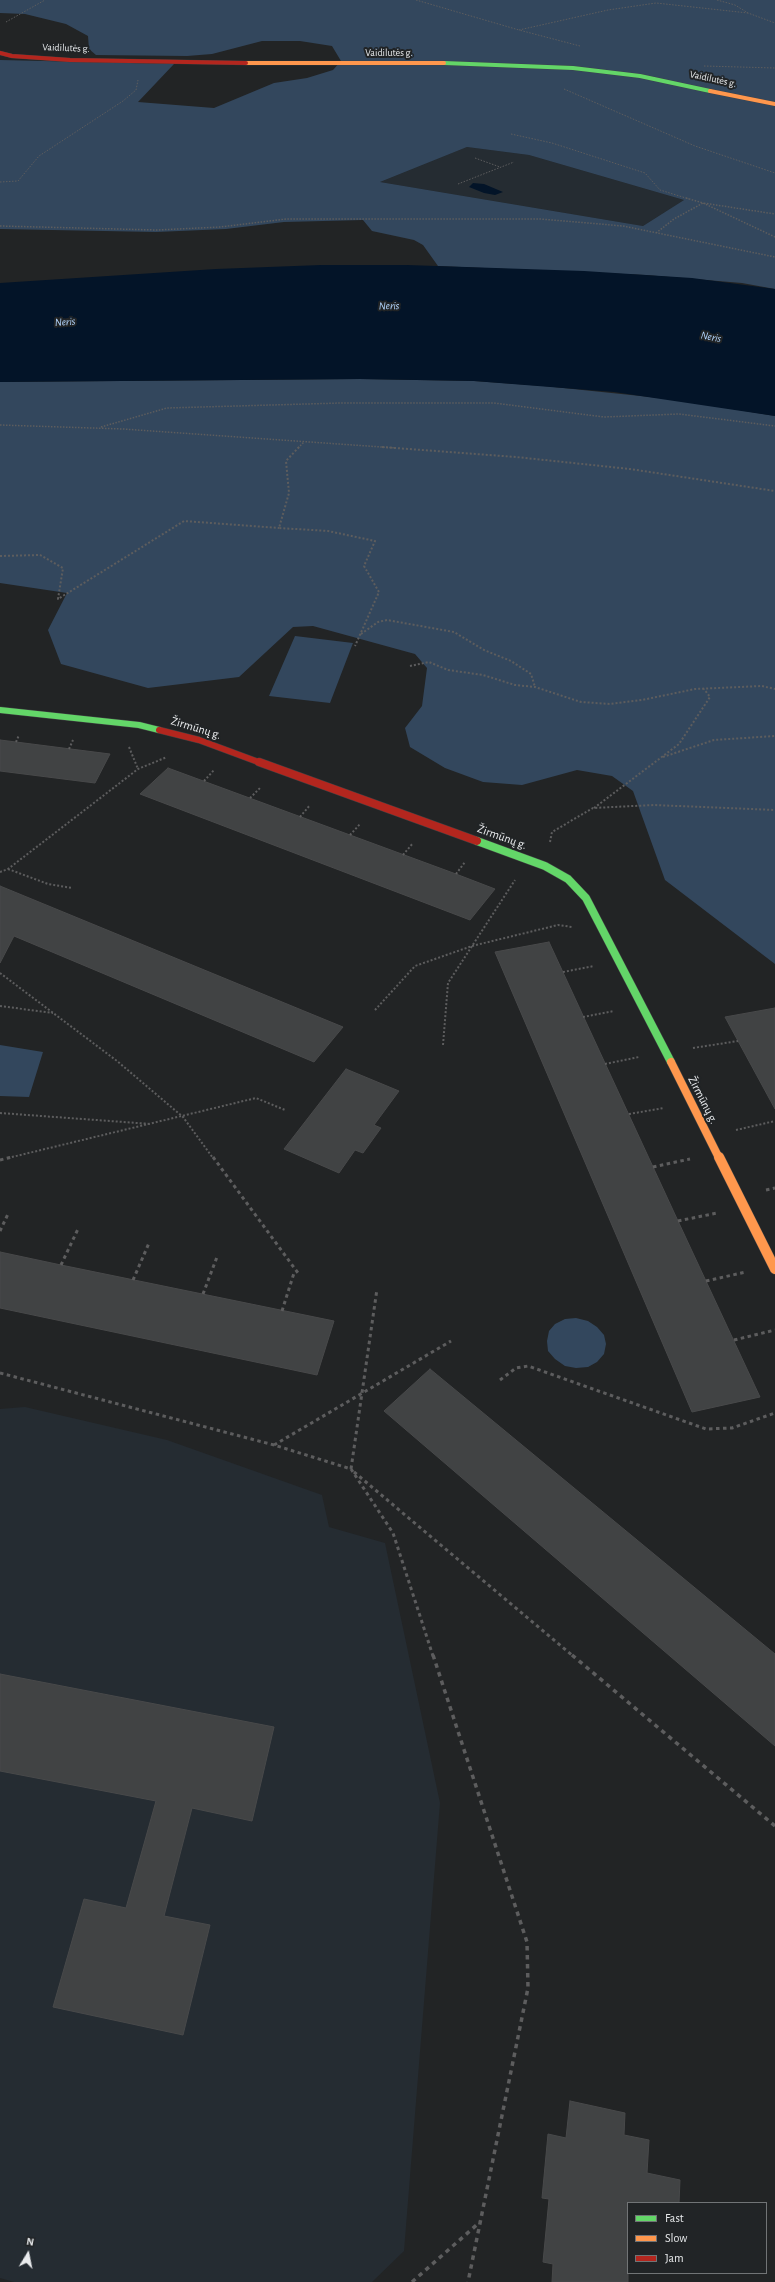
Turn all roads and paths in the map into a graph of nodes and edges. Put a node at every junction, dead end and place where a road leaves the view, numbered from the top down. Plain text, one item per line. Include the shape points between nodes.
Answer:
1 (45, 0) edge
2 (416, 0) edge
3 (717, 0) edge
4 (748, 13) junction
5 (6, 22) dead end
6 (775, 23) edge
7 (519, 30) junction
8 (580, 46) dead end
9 (0, 53) edge
10 (145, 61) junction
11 (698, 66) dead end
12 (775, 68) edge
13 (562, 89) dead end
14 (775, 104) edge
15 (511, 134) dead end
16 (475, 158) dead end
17 (514, 162) dead end
18 (500, 167) junction
19 (775, 173) edge
20 (0, 182) edge
21 (458, 184) dead end
22 (703, 203) junction
23 (775, 214) edge
24 (0, 226) edge
25 (656, 233) junction
26 (775, 237) edge
27 (775, 257) edge
28 (0, 425) edge
29 (775, 426) edge
30 (98, 428) junction
31 (304, 442) junction
32 (775, 492) edge
33 (279, 528) junction
34 (0, 556) edge
35 (360, 635) junction
36 (355, 646) dead end
37 (410, 666) dead end
38 (535, 688) junction
39 (704, 688) junction
40 (775, 689) edge
41 (0, 710) edge
42 (775, 736) edge
43 (199, 740) junction
44 (661, 758) junction
45 (593, 808) junction
46 (775, 810) edge
47 (528, 860) junction
48 (545, 866) junction
49 (8, 869) junction
50 (0, 872) edge
51 (72, 888) dead end
52 (604, 931) junction
53 (472, 946) junction
54 (0, 973) edge
55 (0, 1006) edge
56 (375, 1010) dead end
57 (54, 1013) junction
58 (738, 1041) dead end
59 (443, 1045) dead end
60 (665, 1052) junction
61 (605, 1064) dead end
62 (691, 1103) junction
63 (285, 1110) dead end
64 (0, 1114) edge
65 (629, 1114) dead end
66 (183, 1117) junction
67 (775, 1121) edge
68 (154, 1124) junction
69 (708, 1136) junction
70 (717, 1154) junction
71 (0, 1160) edge
72 (653, 1167) dead end
73 (744, 1208) junction
74 (8, 1214) dead end
75 (678, 1221) dead end
76 (78, 1228) dead end
77 (0, 1231) edge
78 (149, 1243) dead end
79 (216, 1257) dead end
80 (61, 1265) dead end
81 (774, 1268) edge
82 (133, 1280) dead end
83 (706, 1281) dead end
84 (377, 1290) dead end
85 (203, 1294) dead end
86 (282, 1311) dead end
87 (775, 1330) edge
88 (734, 1340) dead end
89 (451, 1341) dead end
90 (0, 1373) edge
91 (500, 1380) dead end
92 (361, 1395) junction
93 (775, 1413) edge
94 (274, 1445) junction
95 (351, 1469) junction
96 (775, 1826) edge
97 (480, 2222) junction
98 (412, 2282) edge
99 (468, 2282) edge

1 - 5 path
2 - 7 path
3 - 4 path via 735,5
4 - 6 path
4 - 7 path via 656,3 608,10
7 - 8 path
9 - 10 street, Vaidilutės g. via 62,59
10 - 14 street, Vaidilutės g. via 473,64 573,68 663,80
10 - 20 path via 136,90 93,122 38,156 18,181
11 - 12 path via 730,69
13 - 19 path via 695,146
15 - 22 path via 552,143 631,168 644,173 660,190
16 - 18 path
17 - 18 path
18 - 21 path
22 - 23 path
22 - 25 path via 674,219
22 - 26 path
24 - 25 path via 157,230 220,227 286,219 473,218 576,221
25 - 27 path
28 - 30 path
29 - 30 path via 679,414 604,417 494,403 341,403 167,408
30 - 31 path
31 - 32 path via 516,457 630,469
31 - 33 path via 286,461 289,492
33 - 34 path via 184,521 58,599 63,568 40,555
33 - 35 path via 328,531 375,541 364,566 379,592
35 - 36 path
35 - 38 path via 378,622 386,620 454,632 531,674
37 - 38 path via 429,662 448,670 483,675 514,685
38 - 39 path via 581,702 610,704
39 - 40 path via 762,686
39 - 44 path via 710,697 679,744
41 - 43 street, Žirmūnų g. via 139,725
42 - 44 path via 714,740
43 - 47 street, Žirmūnų g.
43 - 49 path via 138,769
44 - 45 path
45 - 46 path via 654,805
45 - 48 path via 552,832
47 - 48 street, Žirmūnų g.
47 - 53 path
48 - 52 street, Žirmūnų g. via 568,879 586,898
49 - 50 path
49 - 51 path via 48,884
52 - 53 path via 558,925
52 - 60 street, Žirmūnų g.
53 - 56 path via 415,966
53 - 59 path via 448,983
54 - 57 path
55 - 57 path
57 - 66 path via 117,1061
58 - 60 path
60 - 61 path
60 - 62 street, Žirmūnų g.
62 - 65 path
62 - 69 street, Žirmūnų g.
63 - 66 path via 256,1098
64 - 68 path
66 - 68 path
66 - 86 path via 296,1273
67 - 69 path
68 - 71 path
69 - 70 street, Žirmūnų g.
70 - 72 path
70 - 73 street, Žirmūnų g.
73 - 75 path
73 - 81 street, Žirmūnų g.
74 - 77 path
76 - 80 path
78 - 82 path
79 - 85 path
81 - 83 path
84 - 92 path
87 - 88 path
89 - 92 path
90 - 94 path
91 - 93 path via 516,1368 528,1366 706,1429 732,1428
92 - 94 path
92 - 95 path
94 - 95 path
95 - 96 path
95 - 97 path via 393,1533 527,1942 528,1988
97 - 98 path
97 - 99 path

